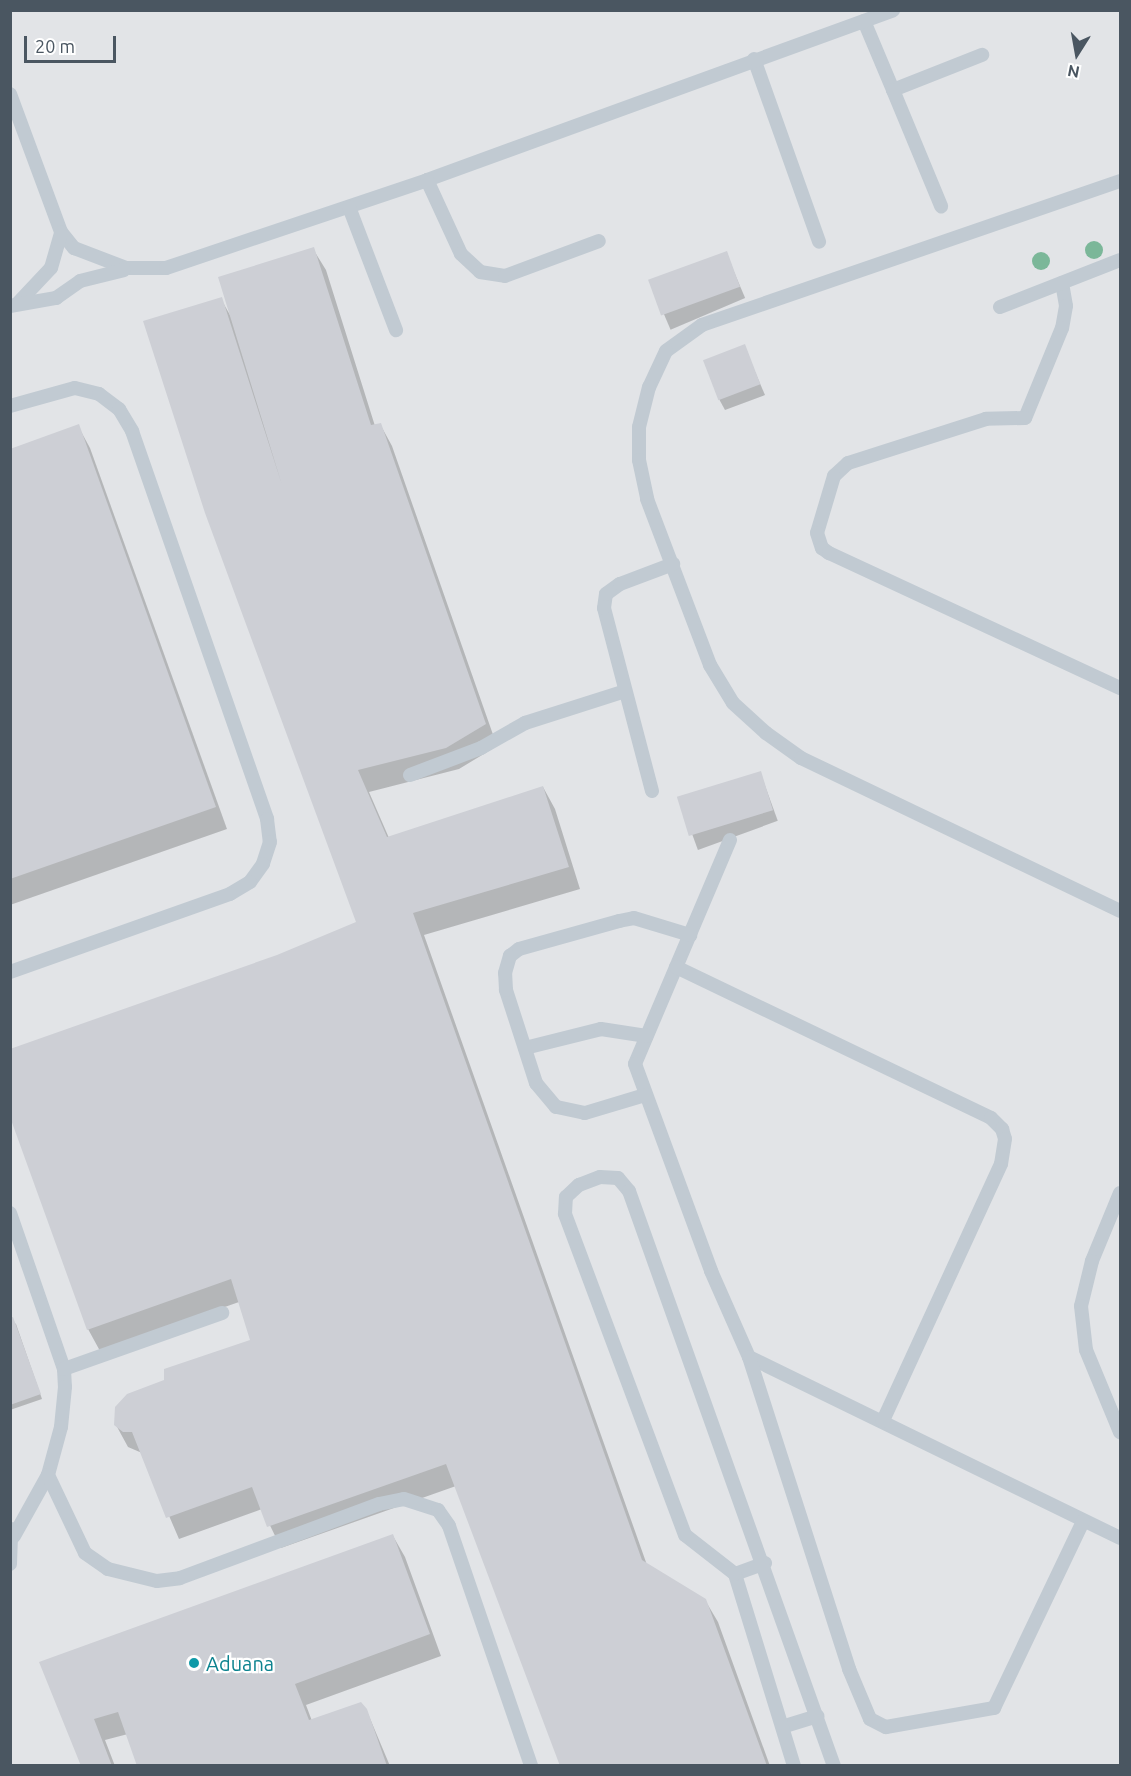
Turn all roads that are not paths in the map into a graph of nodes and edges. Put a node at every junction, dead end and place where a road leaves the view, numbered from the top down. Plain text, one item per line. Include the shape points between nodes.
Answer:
1 (893, 10) edge
2 (864, 21) junction
3 (982, 55) dead end
4 (754, 59) junction
5 (893, 90) junction
6 (10, 94) edge
7 (427, 180) junction
8 (1120, 181) edge
9 (941, 206) dead end
10 (349, 207) junction
11 (61, 232) junction
12 (599, 241) dead end
13 (819, 242) dead end
14 (1120, 260) edge
15 (138, 268) junction
16 (1062, 284) junction
17 (14, 304) edge
18 (1000, 307) dead end
19 (396, 330) dead end
20 (10, 406) edge
21 (673, 564) junction
22 (1120, 687) edge
23 (626, 691) junction
24 (410, 775) dead end
25 (652, 791) dead end
26 (730, 840) dead end
27 (1120, 910) edge
28 (690, 935) junction
29 (676, 967) junction
30 (10, 972) edge
31 (646, 1035) junction
32 (525, 1048) junction
33 (645, 1095) junction
34 (1120, 1193) edge
35 (10, 1213) edge
36 (222, 1313) dead end
37 (749, 1357) junction
38 (64, 1369) junction
39 (883, 1421) junction
40 (1120, 1432) edge
41 (48, 1475) junction
42 (1083, 1521) junction
43 (12, 1532) edge
44 (1120, 1538) edge
45 (765, 1563) junction
46 (10, 1564) edge
47 (735, 1574) junction
48 (818, 1716) junction
49 (785, 1726) junction
50 (531, 1766) edge
51 (794, 1766) edge
52 (834, 1766) edge

1 - 2 lane
2 - 4 lane
2 - 5 lane
3 - 5 lane
4 - 7 lane
4 - 13 lane
5 - 9 lane
6 - 11 lane
7 - 10 lane
7 - 12 lane via 461,254 480,272 505,276
8 - 21 lane via 702,326 666,351 646,397 639,427 639,460 647,499
10 - 15 lane via 182,263
10 - 19 lane
11 - 15 lane via 81,252
11 - 17 lane via 51,268
14 - 16 lane
15 - 17 lane via 94,275 56,298
16 - 18 lane
16 - 22 lane via 1066,306 1062,328 1025,418 986,419 848,463 834,476 816,533 822,548 829,553
20 - 30 lane via 75,388 99,394 119,409 132,431 267,819 270,842 263,864 250,882 230,894
21 - 23 lane via 620,584 606,594 604,608
21 - 27 lane via 710,665 733,703 766,733 801,758
23 - 24 lane via 525,723 481,748
23 - 25 lane
26 - 28 lane
28 - 29 lane
28 - 32 lane via 634,918 519,949 510,956 504,973
29 - 31 lane
29 - 39 lane via 981,1113 1002,1129 1005,1139 1001,1164
31 - 32 lane via 601,1029
31 - 33 lane via 635,1064
32 - 33 lane via 536,1083 556,1107 585,1113
33 - 37 lane via 711,1271
34 - 40 lane via 1092,1262 1081,1306 1081,1326 1086,1350
35 - 38 lane
36 - 38 lane
37 - 39 lane
37 - 42 lane via 849,1669 870,1719 886,1727 994,1708
38 - 41 lane via 62,1427
39 - 42 lane
41 - 43 lane
41 - 50 lane via 85,1553 108,1569 157,1581 180,1578 379,1504 404,1499 438,1510 449,1526
42 - 44 lane
43 - 46 lane
45 - 47 lane
45 - 47 lane via 629,1191 618,1178 600,1177 579,1185 566,1197 565,1214 685,1535
45 - 48 lane
47 - 49 lane
48 - 49 lane
48 - 52 lane
49 - 51 lane

